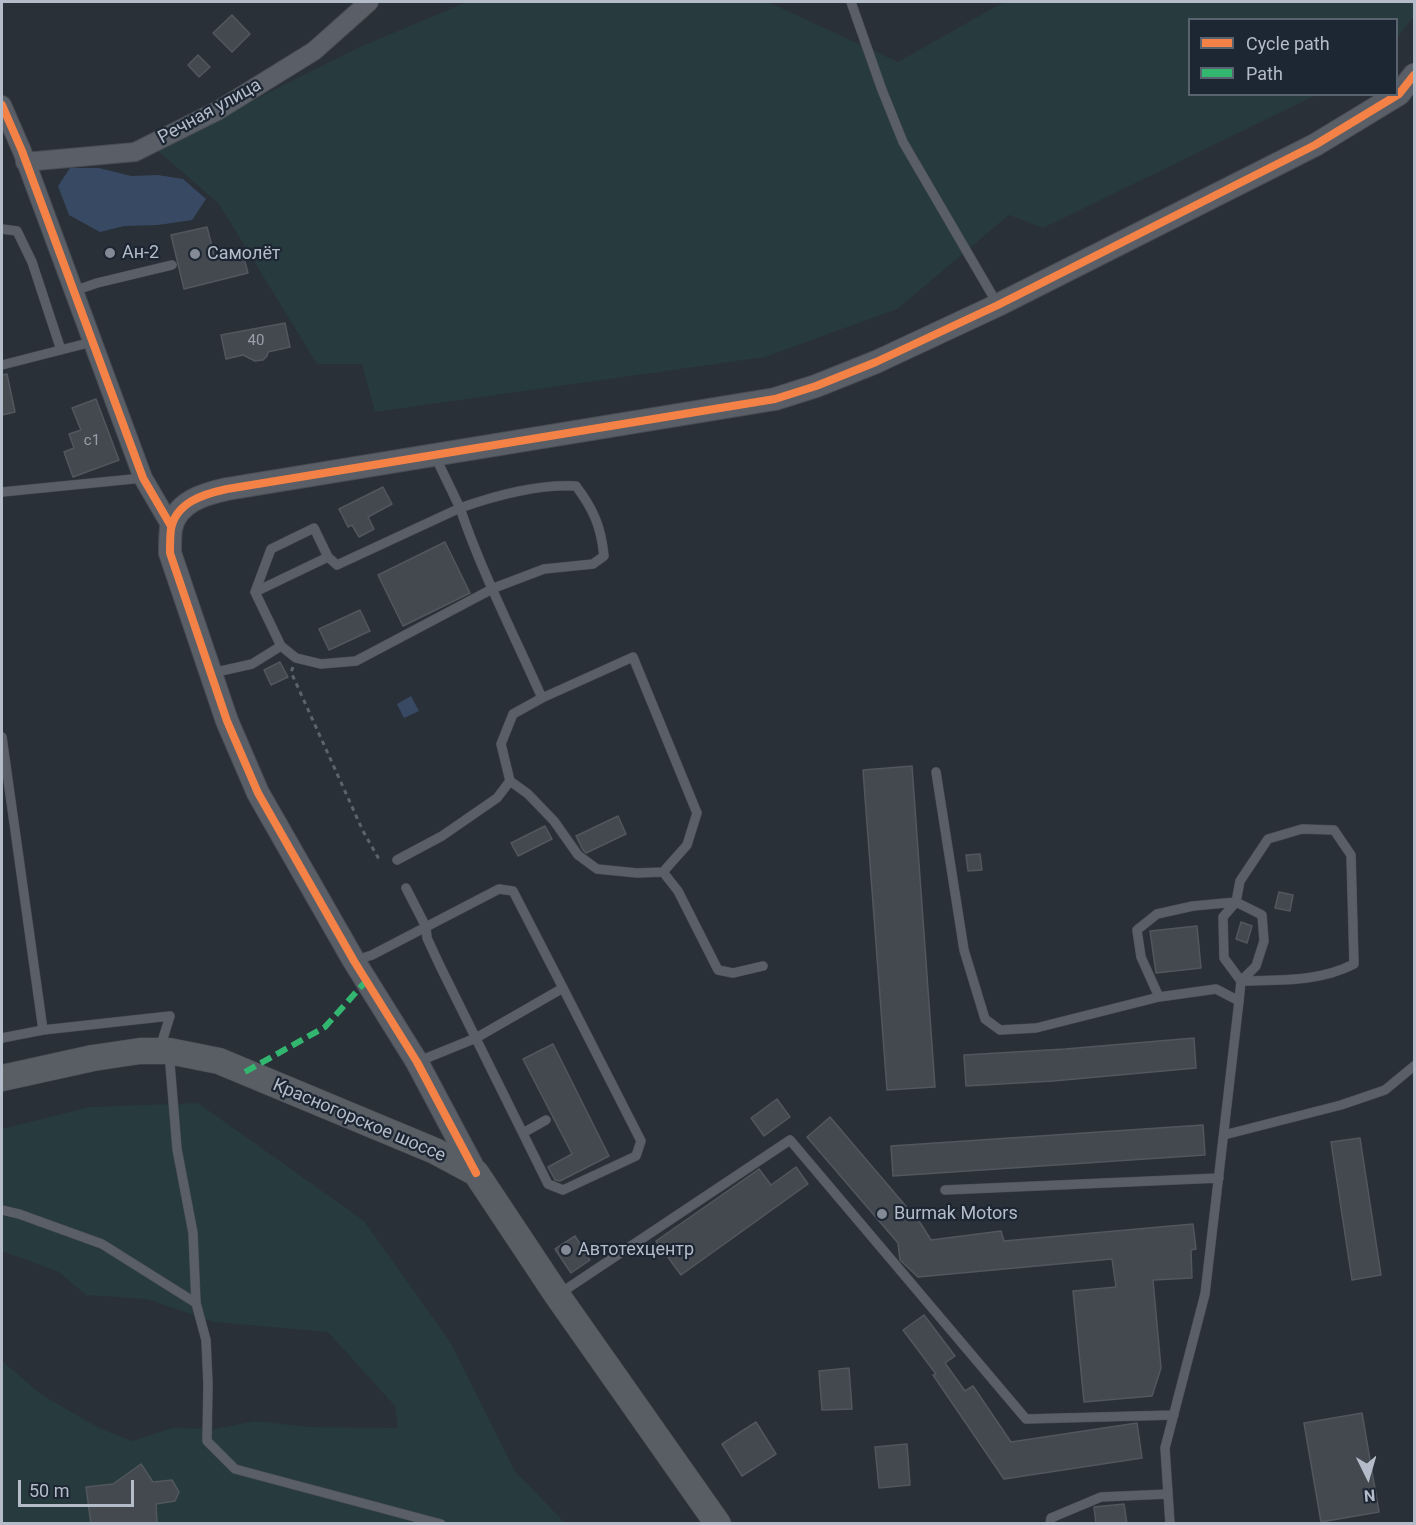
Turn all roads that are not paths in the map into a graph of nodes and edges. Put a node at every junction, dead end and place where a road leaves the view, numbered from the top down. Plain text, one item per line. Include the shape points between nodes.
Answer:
1 (369, 2) edge
2 (851, 2) edge
3 (1414, 75) edge
4 (1398, 95) edge
5 (1396, 96) edge
6 (2, 105) edge
7 (26, 162) junction
8 (2, 229) edge
9 (172, 265) dead end
10 (74, 291) junction
11 (998, 305) junction
12 (92, 342) junction
13 (61, 350) junction
14 (2, 366) edge
15 (434, 454) junction
16 (143, 478) junction
17 (2, 492) edge
18 (460, 508) junction
19 (171, 526) junction
20 (328, 557) junction
21 (494, 588) junction
22 (255, 592) junction
23 (281, 646) junction
24 (210, 674) junction
25 (542, 698) junction
26 (2, 737) edge
27 (936, 772) dead end
28 (510, 781) junction
29 (397, 860) dead end
30 (663, 872) junction
31 (406, 888) dead end
32 (1236, 902) junction
33 (426, 927) junction
34 (354, 961) junction
35 (763, 966) dead end
36 (1241, 981) junction
37 (563, 988) junction
38 (1159, 997) junction
39 (1239, 1001) junction
40 (43, 1030) junction
41 (2, 1038) edge
42 (476, 1038) junction
43 (164, 1051) junction
44 (417, 1062) junction
45 (1414, 1066) edge
46 (2, 1078) edge
47 (546, 1120) dead end
48 (523, 1133) junction
49 (1224, 1135) junction
50 (476, 1173) junction
51 (1219, 1178) junction
52 (945, 1190) dead end
53 (2, 1210) edge
54 (557, 1295) junction
55 (196, 1303) junction
56 (1174, 1415) junction
57 (1168, 1494) junction
58 (441, 1524) edge
59 (718, 1524) edge
60 (1050, 1524) edge
61 (1170, 1524) edge

1 - 7 street, Речная улица via 314,51 217,111 135,152
2 - 11 lane via 903,142
3 - 4 street
5 - 11 street via 1315,145
6 - 7 street
7 - 10 street
8 - 13 lane via 17,231 32,262
9 - 10 lane
10 - 12 street
11 - 15 street via 876,362 775,399
12 - 13 lane
12 - 16 street
13 - 14 lane
15 - 18 lane
15 - 19 street via 200,495 182,508
16 - 17 lane
16 - 19 street
18 - 20 lane via 337,565
18 - 21 lane
18 - 21 lane via 554,485 576,486 602,532 604,556 593,564 544,569
19 - 24 street via 170,553
20 - 22 lane
20 - 22 lane via 314,528 293,538 271,549
21 - 23 lane via 356,661 321,664 296,658
21 - 25 lane
22 - 23 lane
23 - 24 lane via 252,664
24 - 34 street via 258,793
25 - 28 lane via 513,714 501,744
25 - 30 lane via 633,657 697,813 687,845
26 - 40 lane
27 - 38 lane via 964,950 985,1019 1000,1030 1036,1028
28 - 29 lane via 497,798 442,836
28 - 30 lane via 554,821 578,855 597,869
30 - 35 lane via 678,891 718,970 734,973
31 - 33 lane
32 - 36 lane via 1223,917 1224,958
32 - 36 lane via 1262,915 1264,941 1256,966
32 - 36 lane via 1240,881 1268,838 1302,829 1334,830 1351,855 1354,964 1335,974
32 - 38 lane via 1157,914 1137,930 1141,957
33 - 34 lane
33 - 37 lane via 499,889 513,891
33 - 42 lane via 427,938
34 - 44 street
36 - 39 lane
37 - 42 lane
37 - 48 lane via 641,1141 636,1156 563,1190 548,1184
38 - 39 lane via 1216,989
39 - 49 lane
40 - 41 lane
40 - 43 lane via 170,1016
42 - 44 lane
42 - 48 lane
43 - 46 main road, Красногорское шоссе via 93,1058
43 - 50 main road, Красногорское шоссе via 228,1065 435,1151
43 - 55 lane via 193,1233
44 - 50 street
45 - 49 lane via 1385,1090
47 - 48 lane
49 - 51 lane
50 - 54 main road, Красногорское шоссе
51 - 52 lane
51 - 56 lane via 1206,1294
53 - 55 lane via 102,1244
54 - 56 lane via 790,1140 1026,1419
54 - 59 main road, Красногорское шоссе
55 - 58 lane via 206,1340 207,1441 235,1469
56 - 57 lane via 1165,1448
57 - 60 lane via 1101,1497 1051,1518
57 - 61 lane

